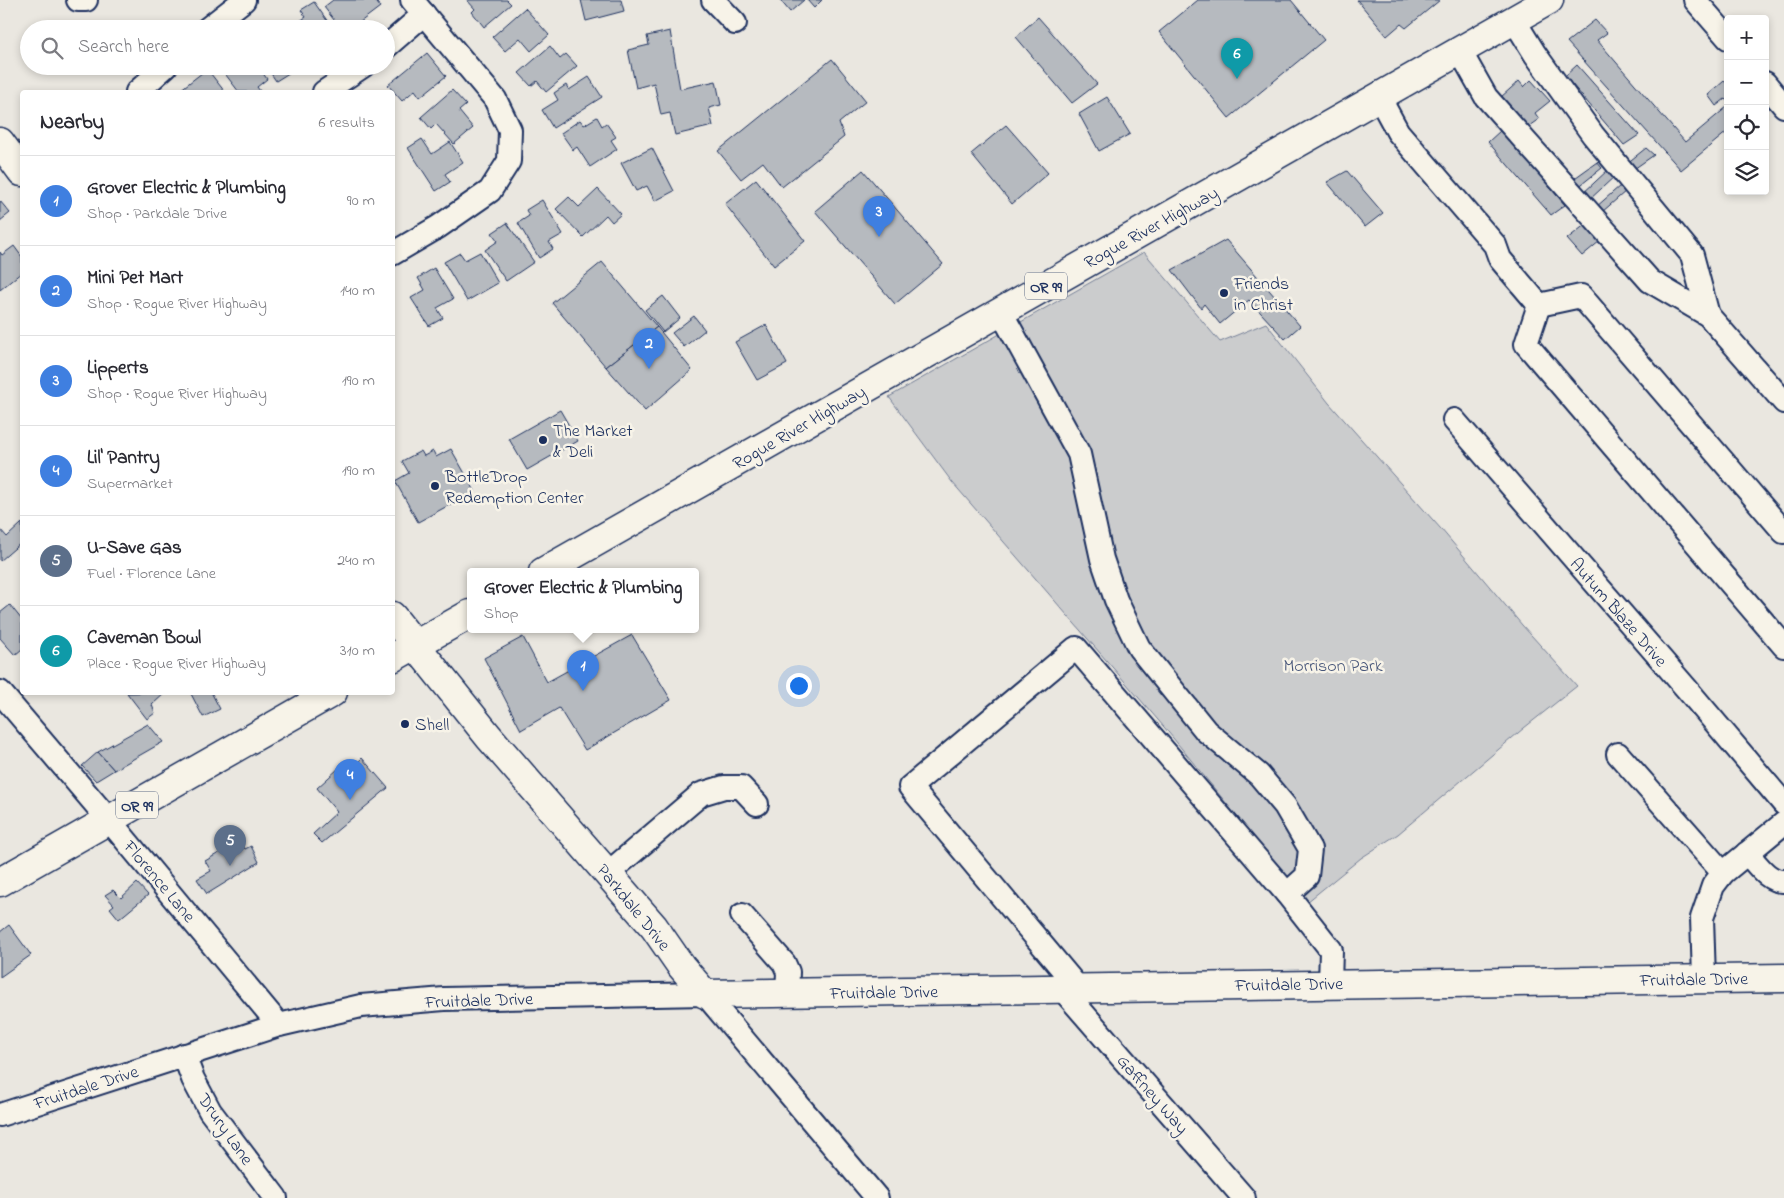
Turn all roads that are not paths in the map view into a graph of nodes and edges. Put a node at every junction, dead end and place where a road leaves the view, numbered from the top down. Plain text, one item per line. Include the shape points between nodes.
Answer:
1 (78, 0) edge
2 (86, 0) edge
3 (244, 0) edge
4 (713, 0) edge
5 (1695, 0) edge
6 (418, 7) edge
7 (1531, 7) edge
8 (218, 20) edge
9 (735, 24) dead end
10 (1724, 33) edge
11 (395, 35) edge
12 (1460, 51) junction
13 (156, 75) edge
14 (350, 75) edge
15 (1769, 88) edge
16 (139, 90) edge
17 (327, 90) edge
18 (1379, 98) junction
19 (1784, 106) edge
20 (0, 142) edge
21 (20, 169) edge
22 (395, 252) edge
23 (1539, 305) junction
24 (1001, 312) junction
25 (1708, 315) junction
26 (1784, 402) edge
27 (1454, 420) dead end
28 (1784, 532) edge
29 (550, 568) edge
30 (467, 616) edge
31 (395, 625) edge
32 (1784, 646) edge
33 (404, 652) edge
34 (0, 692) edge
35 (328, 695) edge
36 (1618, 754) dead end
37 (757, 804) dead end
38 (1784, 804) edge
39 (110, 820) junction
40 (1784, 823) edge
41 (1747, 853) junction
42 (1723, 872) junction
43 (607, 874) junction
44 (1784, 881) edge
45 (0, 882) edge
46 (1287, 894) junction
47 (742, 915) dead end
48 (1704, 978) junction
49 (1784, 978) edge
50 (1330, 984) junction
51 (1071, 989) junction
52 (705, 994) junction
53 (787, 994) junction
54 (279, 1025) junction
55 (184, 1055) junction
56 (0, 1115) edge
57 (276, 1198) edge
58 (878, 1198) edge
59 (1244, 1198) edge

1 - 2 street
3 - 8 street
4 - 9 street
5 - 10 street
6 - 11 street
6 - 22 street via 495,99 510,130 509,161 490,191
7 - 12 main road, Rogue River Highway / OR 99
7 - 25 street via 1535,54 1593,135 1692,256
12 - 18 main road, Rogue River Highway / OR 99
12 - 25 street via 1486,97 1650,281
13 - 16 street
14 - 17 street
15 - 19 street
18 - 23 street via 1398,132 1495,245 1500,259
18 - 24 main road, Rogue River Highway / OR 99
20 - 21 main road
23 - 28 street via 1580,296
23 - 32 street via 1526,344
24 - 29 main road, Rogue River Highway / OR 99
24 - 46 street via 1079,454 1102,559 1116,600 1139,648 1206,731 1259,775 1285,806 1310,849 1307,876
25 - 26 street
27 - 38 street, Autum Blaze Drive
30 - 33 main road
31 - 33 main road, Parkdale Drive
33 - 43 main road, Parkdale Drive via 488,737
34 - 39 street, Florence Lane
35 - 39 main road, OR 99
36 - 42 street
37 - 43 street via 741,787 724,787 701,794
39 - 45 main road, OR 99
39 - 54 street, Florence Lane
40 - 41 street
41 - 42 street
41 - 44 street via 1777,882
42 - 48 street via 1713,886 1702,918
43 - 52 main road, Parkdale Drive via 654,927
46 - 50 street via 1332,950
46 - 51 street, Gaffney Way via 1076,648 910,787
47 - 53 street via 784,963 788,972
48 - 49 main road, Fruitdale Drive
48 - 50 main road, Fruitdale Drive
50 - 51 main road, Fruitdale Drive
51 - 53 main road, Fruitdale Drive
51 - 59 street, Gaffney Way
52 - 53 main road, Fruitdale Drive
52 - 54 street, Fruitdale Drive via 444,999 362,1006
52 - 58 street, Parkdale Drive
54 - 55 street, Fruitdale Drive
55 - 56 street, Fruitdale Drive
55 - 57 street, Drury Lane via 210,1111

